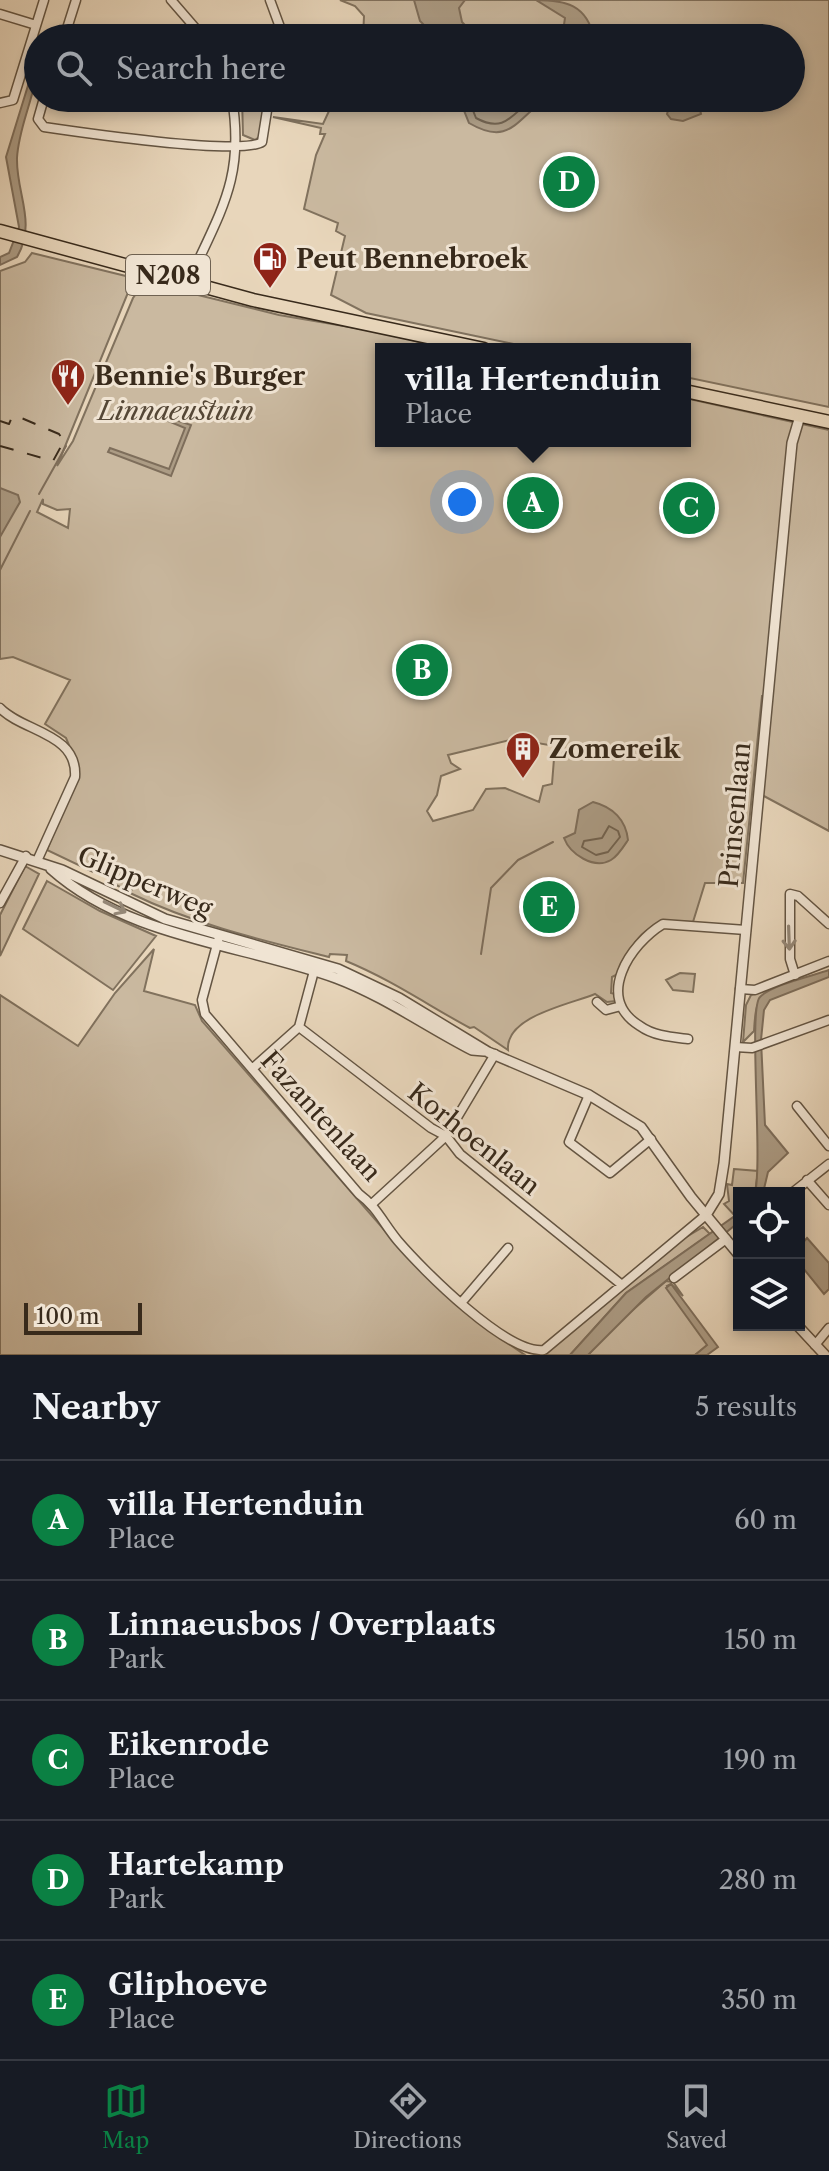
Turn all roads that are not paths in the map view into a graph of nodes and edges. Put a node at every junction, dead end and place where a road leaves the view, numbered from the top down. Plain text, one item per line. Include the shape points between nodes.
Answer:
1 (44, 0) edge
2 (76, 0) edge
3 (171, 0) edge
4 (270, 0) edge
5 (0, 14) edge
6 (33, 24) edge
7 (36, 24) edge
8 (68, 24) edge
9 (192, 24) edge
10 (279, 24) edge
11 (24, 64) edge
12 (0, 103) edge
13 (40, 112) edge
14 (234, 112) edge
15 (267, 112) edge
16 (238, 146) junction
17 (0, 231) edge
18 (189, 281) junction
19 (455, 343) edge
20 (691, 392) edge
21 (800, 416) junction
22 (829, 422) edge
23 (0, 708) edge
24 (0, 850) edge
25 (26, 856) junction
26 (37, 861) junction
27 (0, 903) edge
28 (829, 924) edge
29 (746, 930) junction
30 (218, 940) junction
31 (829, 961) edge
32 (316, 966) junction
33 (795, 975) junction
34 (740, 989) junction
35 (597, 1002) dead end
36 (621, 1006) junction
37 (829, 1020) edge
38 (299, 1027) junction
39 (688, 1039) dead end
40 (735, 1047) junction
41 (491, 1053) junction
42 (252, 1069) junction
43 (589, 1095) junction
44 (797, 1106) dead end
45 (446, 1136) junction
46 (651, 1139) junction
47 (829, 1146) edge
48 (829, 1164) edge
49 (807, 1180) junction
50 (799, 1187) edge
51 (373, 1203) junction
52 (829, 1205) edge
53 (706, 1215) junction
54 (726, 1239) junction
55 (508, 1248) dead end
56 (733, 1248) edge
57 (674, 1278) dead end
58 (622, 1285) junction
59 (461, 1303) junction
60 (829, 1328) edge
61 (802, 1331) edge
62 (815, 1345) junction
63 (825, 1355) edge

1 - 7 street
2 - 8 street
3 - 9 street
4 - 10 street
5 - 6 street
11 - 12 street via 13,100
13 - 16 street via 44,127
14 - 16 street
15 - 16 street via 262,142
16 - 18 street via 224,206
17 - 18 main road, N208
18 - 19 main road, N208
20 - 21 main road
21 - 22 main road
21 - 29 street, Prinsenlaan via 792,443
23 - 26 street via 61,744 75,767
24 - 25 street, Glipperweg
25 - 26 street, Glipperweg
25 - 27 street
26 - 30 street, Glipperweg
28 -> 33 street via 790,894 790,959
29 - 34 street, Prinsenlaan
29 - 36 street via 663,924 625,960
30 - 32 street, Glipperweg
30 - 42 street, Fazantenlaan via 203,1009
31 - 33 street
32 - 38 street
32 - 41 street, Glipperweg via 399,998
33 - 34 street via 755,990
34 - 40 street, Prinsenlaan
35 - 36 street via 606,1010
36 - 39 street via 653,1034
37 - 40 street via 752,1048
38 - 42 street
38 - 45 street, Korhoenlaan
40 - 53 street, Prinsenlaan via 722,1179 716,1203
41 - 43 street, Glipperweg
41 - 45 street
42 - 51 street, Fazantenlaan via 359,1194
43 - 46 street, Glipperweg via 634,1120
43 - 46 street via 569,1142 610,1173
44 - 47 street
45 - 51 street
45 - 58 street, Korhoenlaan via 460,1154
46 - 53 street, Glipperweg
48 - 49 street
49 - 50 street
49 - 52 street
51 - 59 street, Fazantenlaan via 399,1241
53 - 54 street, Glipperweg
53 - 58 street, Fazantenlaan
54 - 56 street, Glipperweg
54 - 57 street
55 - 59 street
58 - 59 street, Fazantenlaan via 540,1352 519,1349
60 - 62 street
61 - 62 street
62 - 63 street

